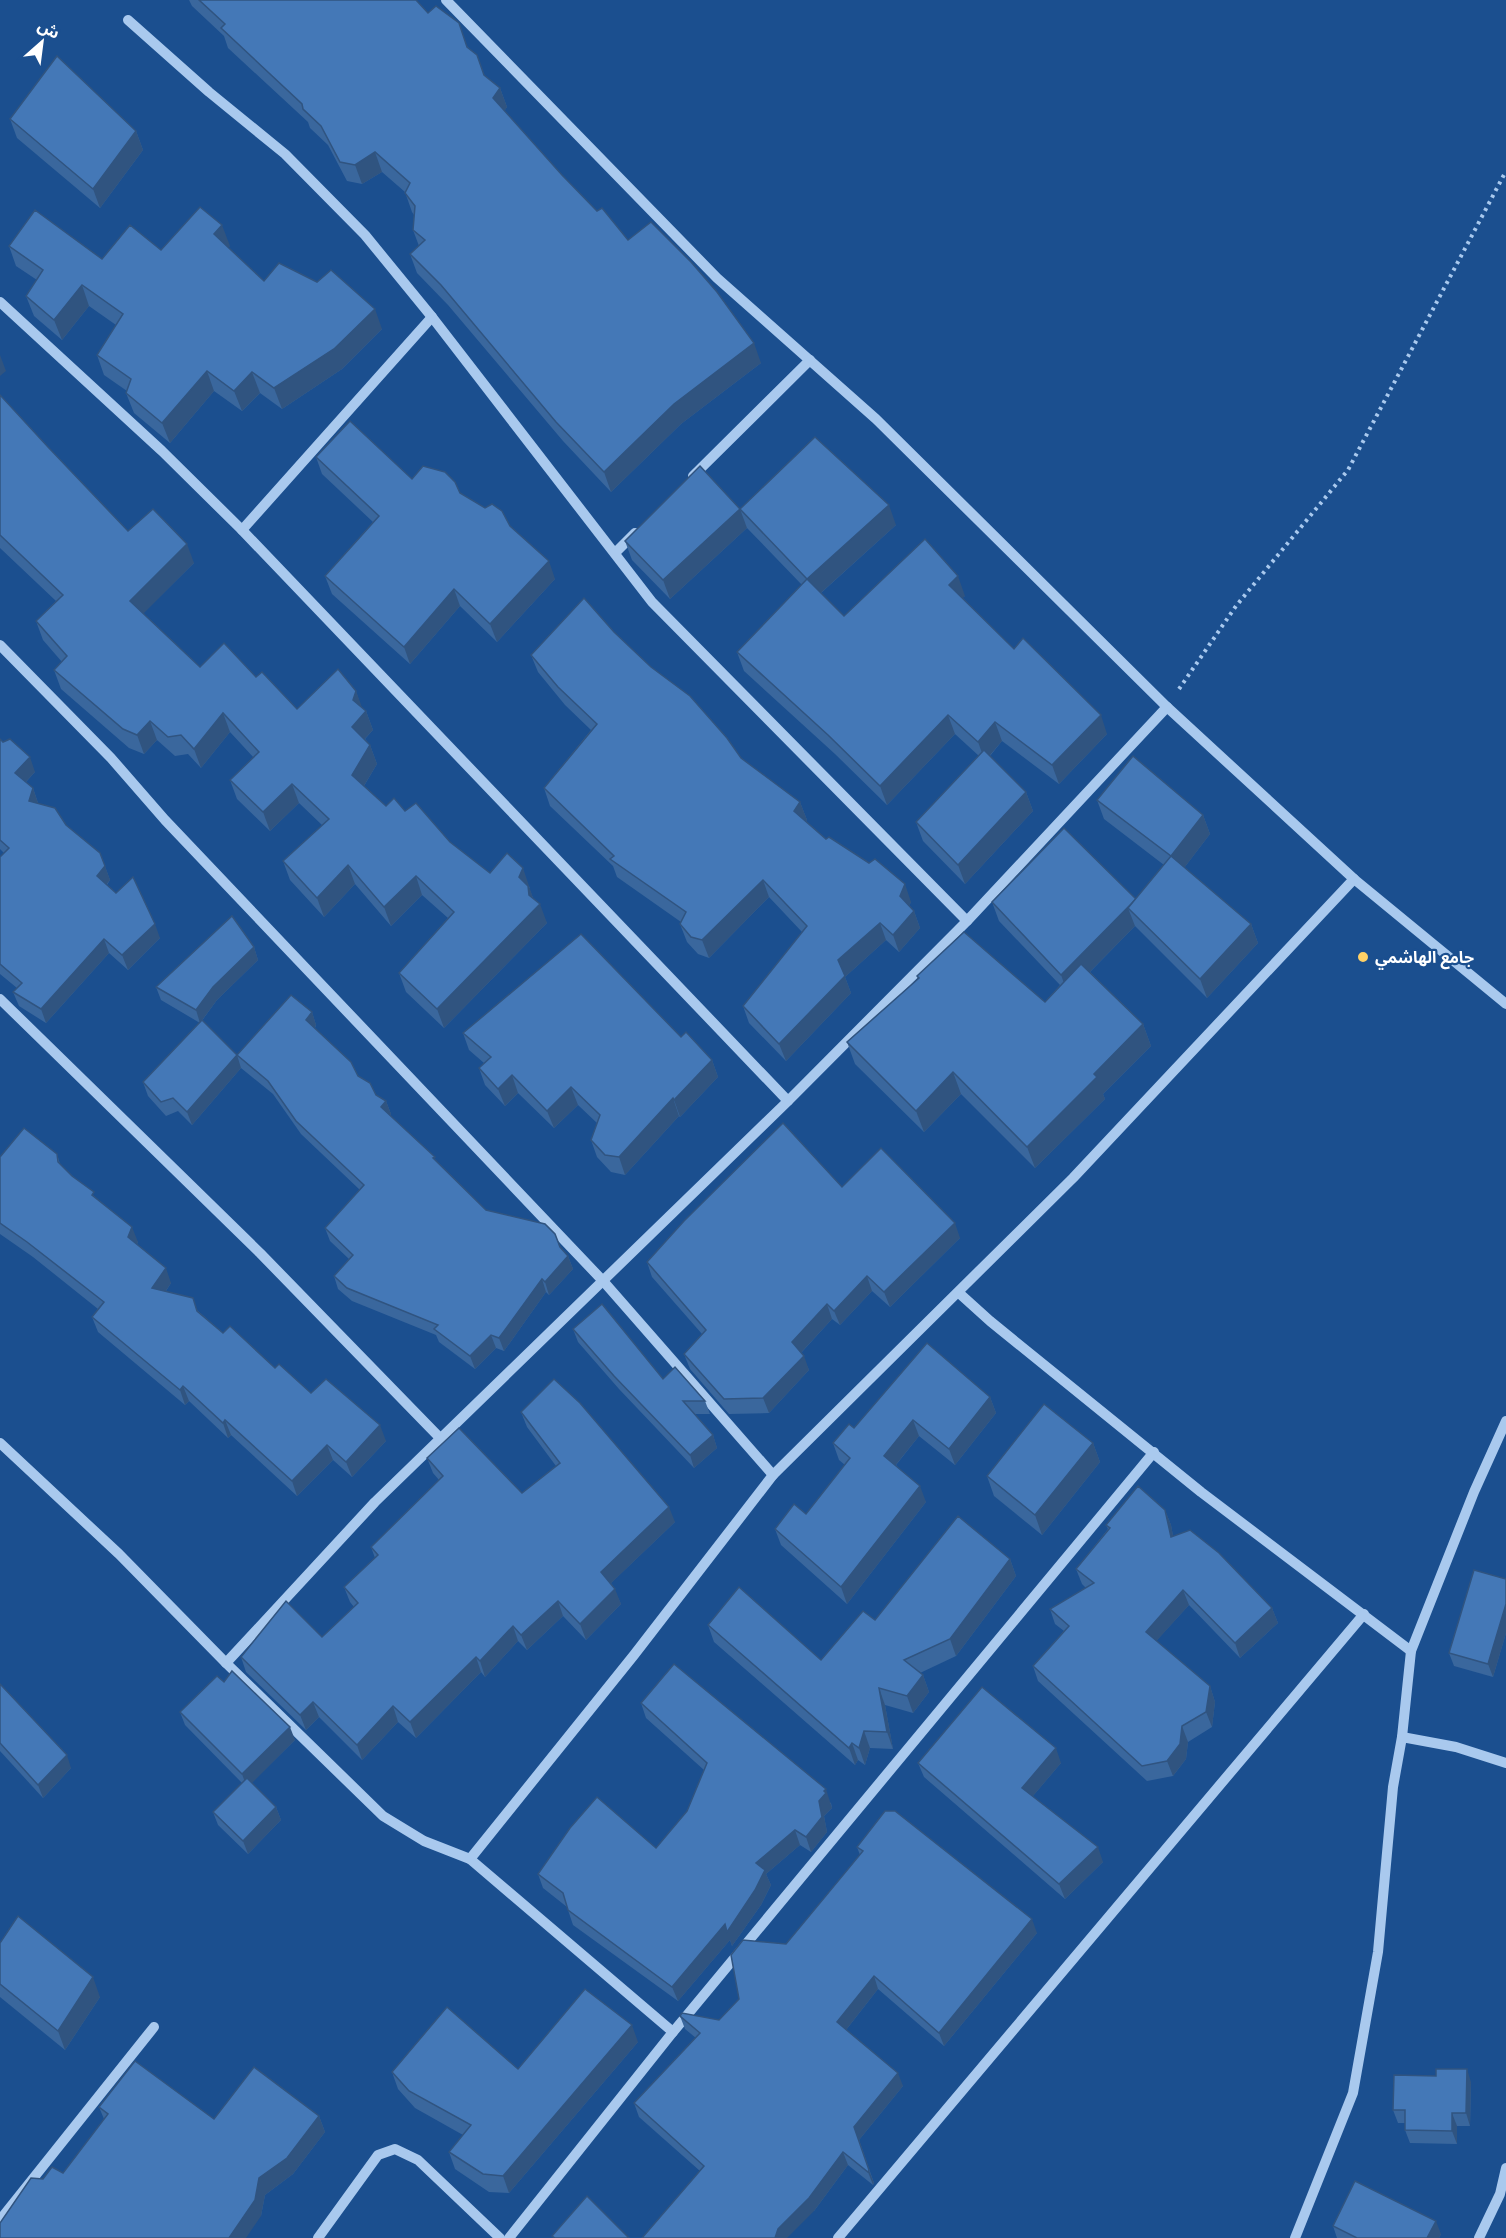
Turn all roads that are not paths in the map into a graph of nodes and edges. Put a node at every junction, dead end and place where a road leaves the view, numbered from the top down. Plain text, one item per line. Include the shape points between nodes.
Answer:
1 (446, 0) edge
2 (128, 20) dead end
3 (0, 302) edge
4 (432, 317) junction
5 (810, 360) junction
6 (682, 486) edge
7 (640, 528) edge
8 (242, 530) junction
9 (615, 553) junction
10 (0, 645) edge
11 (1167, 707) junction
12 (1354, 879) junction
13 (967, 921) junction
14 (0, 999) edge
15 (1506, 1004) edge
16 (789, 1101) junction
17 (604, 1282) junction
18 (959, 1293) junction
19 (1506, 1421) edge
20 (441, 1438) junction
21 (0, 1443) edge
22 (1154, 1452) junction
23 (773, 1475) junction
24 (1364, 1614) junction
25 (1410, 1651) junction
26 (226, 1663) junction
27 (1402, 1737) junction
28 (1506, 1763) edge
29 (470, 1859) junction
30 (154, 2027) dead end
31 (673, 2032) junction
32 (1506, 2168) edge
33 (0, 2220) edge
34 (318, 2238) edge
35 (500, 2238) edge
36 (509, 2238) edge
37 (838, 2238) edge
38 (1295, 2238) edge
39 (1479, 2238) edge

1 - 5 street via 717,278
2 - 4 street via 285,154 365,235
3 - 8 street
4 - 8 street
4 - 9 street
5 - 6 street
5 - 11 street via 876,419
7 - 9 street
8 - 16 street
9 - 13 street via 652,602
10 - 17 street via 64,708
11 - 12 street
11 - 13 street
12 - 15 street
12 - 18 street via 1073,1178
13 - 16 street
14 - 20 street via 252,1244
16 - 17 street
17 - 20 street
17 - 23 street
18 - 22 street
18 - 23 street
19 - 25 street
20 - 26 street via 375,1502
21 - 26 street via 119,1554
22 - 24 street
22 - 31 street
23 - 29 street
24 - 25 street
24 - 37 street
25 - 27 street
26 - 29 street via 383,1816 424,1841
27 - 28 street via 1456,1747
27 - 38 street via 1393,1786 1378,1952 1353,2093
29 - 31 street
30 - 33 street
31 - 36 street
32 - 39 street via 1500,2194
34 - 35 street via 378,2155 395,2150 418,2160

